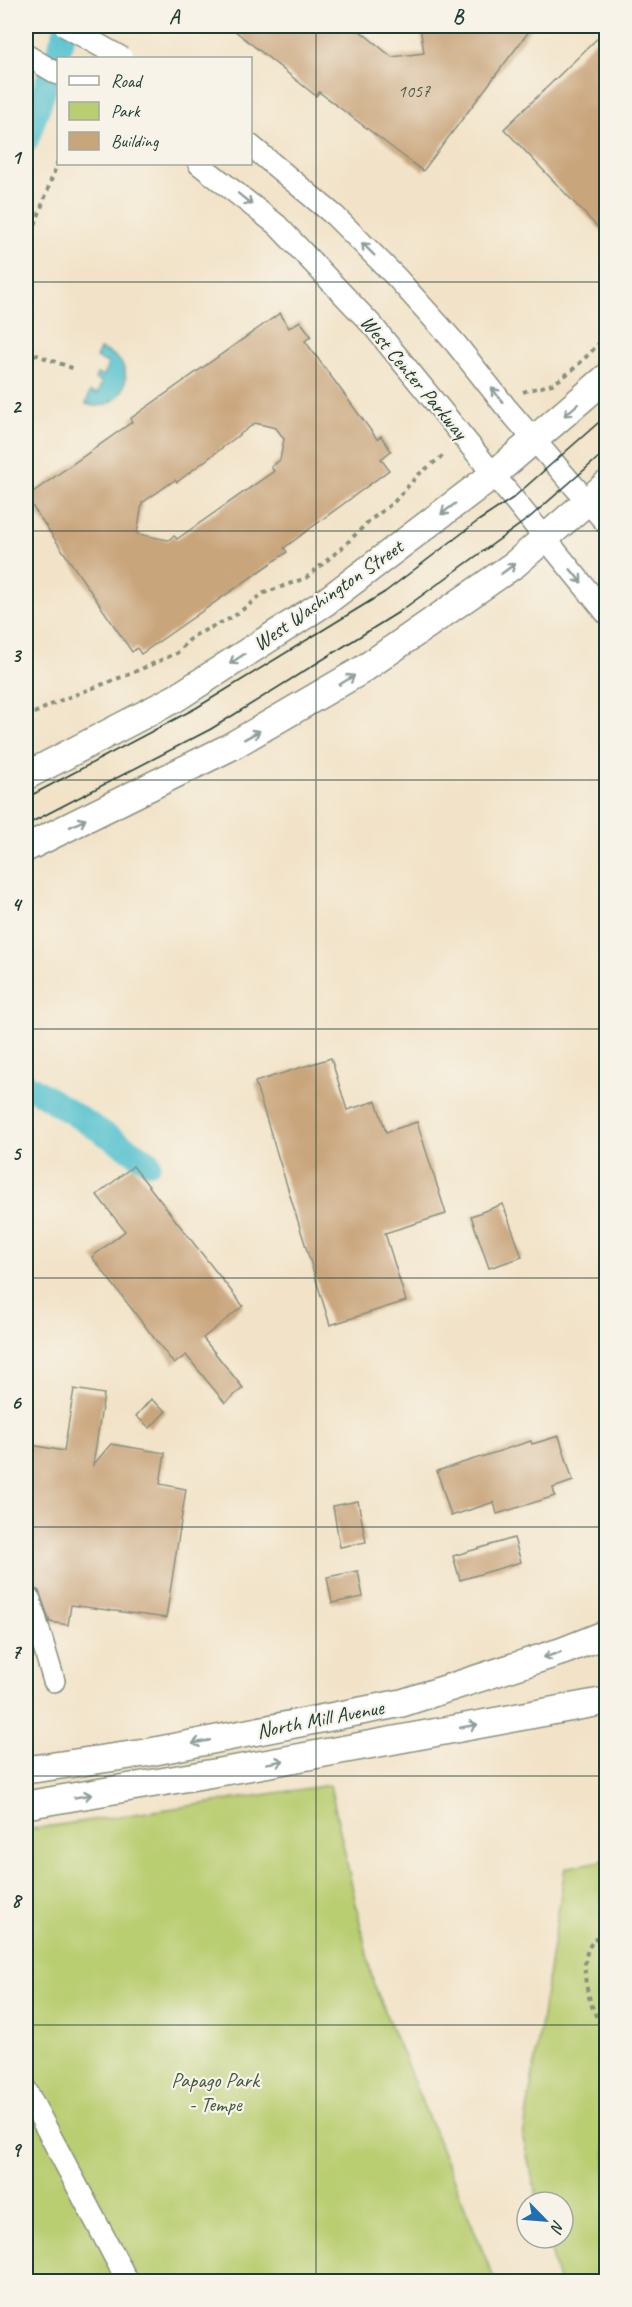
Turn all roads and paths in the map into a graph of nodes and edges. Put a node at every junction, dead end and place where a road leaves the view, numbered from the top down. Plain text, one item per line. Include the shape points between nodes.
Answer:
1 (65, 26) edge
2 (26, 55) edge
3 (120, 57) edge
4 (57, 73) edge
5 (252, 148) edge
6 (57, 164) edge
7 (200, 165) edge
8 (26, 250) edge
9 (606, 336) edge
10 (26, 351) edge
11 (75, 369) dead end
12 (606, 378) edge
13 (523, 392) dead end
14 (534, 440) junction
15 (445, 454) dead end
16 (494, 474) junction
17 (597, 493) edge
18 (606, 523) edge
19 (546, 538) junction
20 (606, 613) edge
21 (26, 717) edge
22 (26, 776) edge
23 (26, 848) edge
24 (26, 1601) edge
25 (606, 1634) edge
26 (54, 1681) dead end
27 (606, 1701) edge
28 (26, 1770) edge
29 (26, 1805) edge
30 (606, 1933) edge
31 (606, 2032) edge
32 (26, 2090) edge
33 (128, 2282) edge

1 - 3 street, bridge
2 - 4 street
14 -> 5 street via 449,336 373,254 335,216
6 - 8 path
7 -> 16 street, West Center Parkway via 277,225 314,262 402,360
9 - 13 path via 551,386
10 - 11 path
12 -> 14 main road, West Washington Street
14 - 16 main road, West Washington Street
14 - 17 street
15 - 21 path via 306,578 264,593 233,617 193,636 177,652
16 - 19 street, West Center Parkway
16 -> 22 main road, West Washington Street via 324,603 196,686
17 - 18 street
17 - 19 main road
19 -> 20 street, West Center Parkway
23 -> 19 main road via 307,705 432,622
24 - 26 street via 30,1600
25 -> 28 main road, North Mill Avenue via 563,1652 402,1702 145,1753
29 -> 27 main road, North Mill Avenue
30 - 31 path via 587,1952 584,1971 589,1995
32 - 33 street

